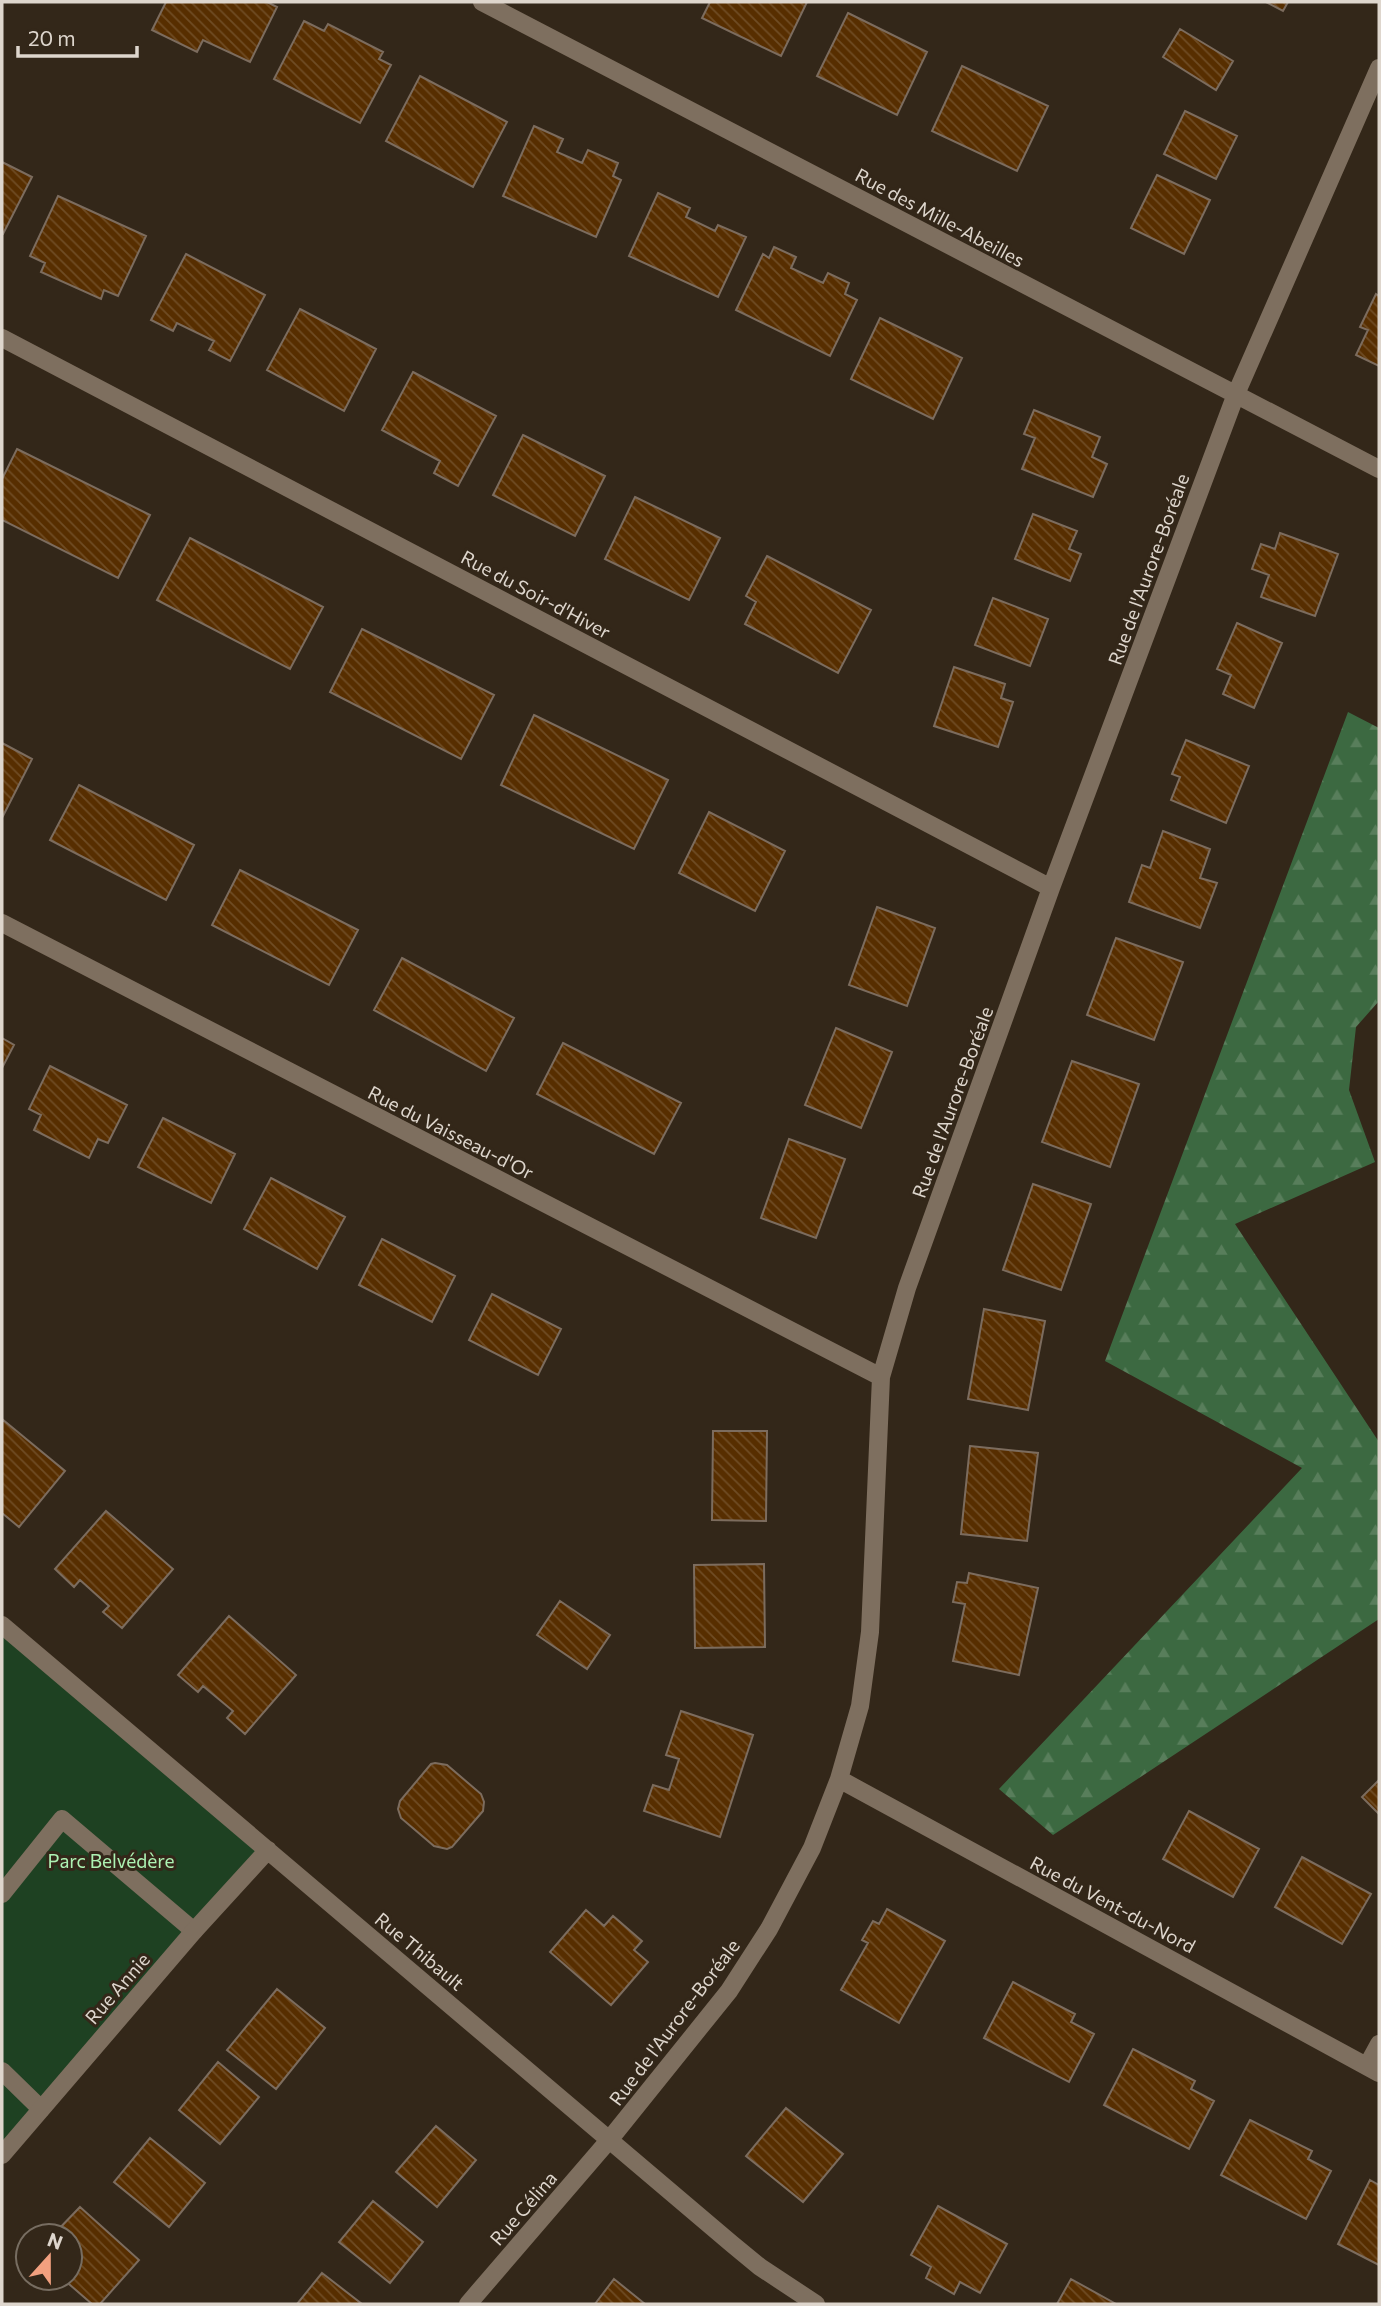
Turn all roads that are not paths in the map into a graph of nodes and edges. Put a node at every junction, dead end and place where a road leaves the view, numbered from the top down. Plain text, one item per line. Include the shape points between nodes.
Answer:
1 (482, 2) edge
2 (1379, 68) edge
3 (2, 338) edge
4 (1236, 394) junction
5 (1379, 469) edge
6 (1051, 888) junction
7 (2, 923) edge
8 (881, 1377) junction
9 (2, 1625) edge
10 (839, 1779) junction
11 (268, 1850) junction
12 (2, 1894) edge
13 (194, 1931) junction
14 (1379, 2044) edge
15 (1373, 2069) edge
16 (2, 2071) edge
17 (41, 2109) junction
18 (610, 2139) junction
19 (2, 2155) edge
20 (468, 2304) edge
21 (816, 2304) edge

1 - 4 street, Rue des Mille-Abeilles
2 - 4 street, Rue de l'Aurore-Boréale
3 - 6 street, Rue du Soir-d'Hiver
4 - 5 street, Rue des Mille-Abeilles
4 - 6 street, Rue de l'Aurore-Boréale
6 - 8 street, Rue de l'Aurore-Boréale via 907,1288
7 - 8 street, Rue du Vaisseau-d'Or
8 - 10 street, Rue de l'Aurore-Boréale via 870,1632 860,1706
9 - 11 street, Rue Thibault
10 - 15 street, Rue du Vent-du-Nord
10 - 18 street, Rue de l'Aurore-Boréale via 812,1848 769,1929 729,1991
11 - 13 street, Rue Annie
11 - 18 street, Rue Thibault
12 - 13 street via 62,1819
13 - 17 street, Rue Annie
14 - 15 street, Rue du Vent-du-Nord
16 - 17 street
17 - 19 street, Rue Annie
18 - 20 street, Rue Célina
18 - 21 street, Rue Thibault via 760,2267

